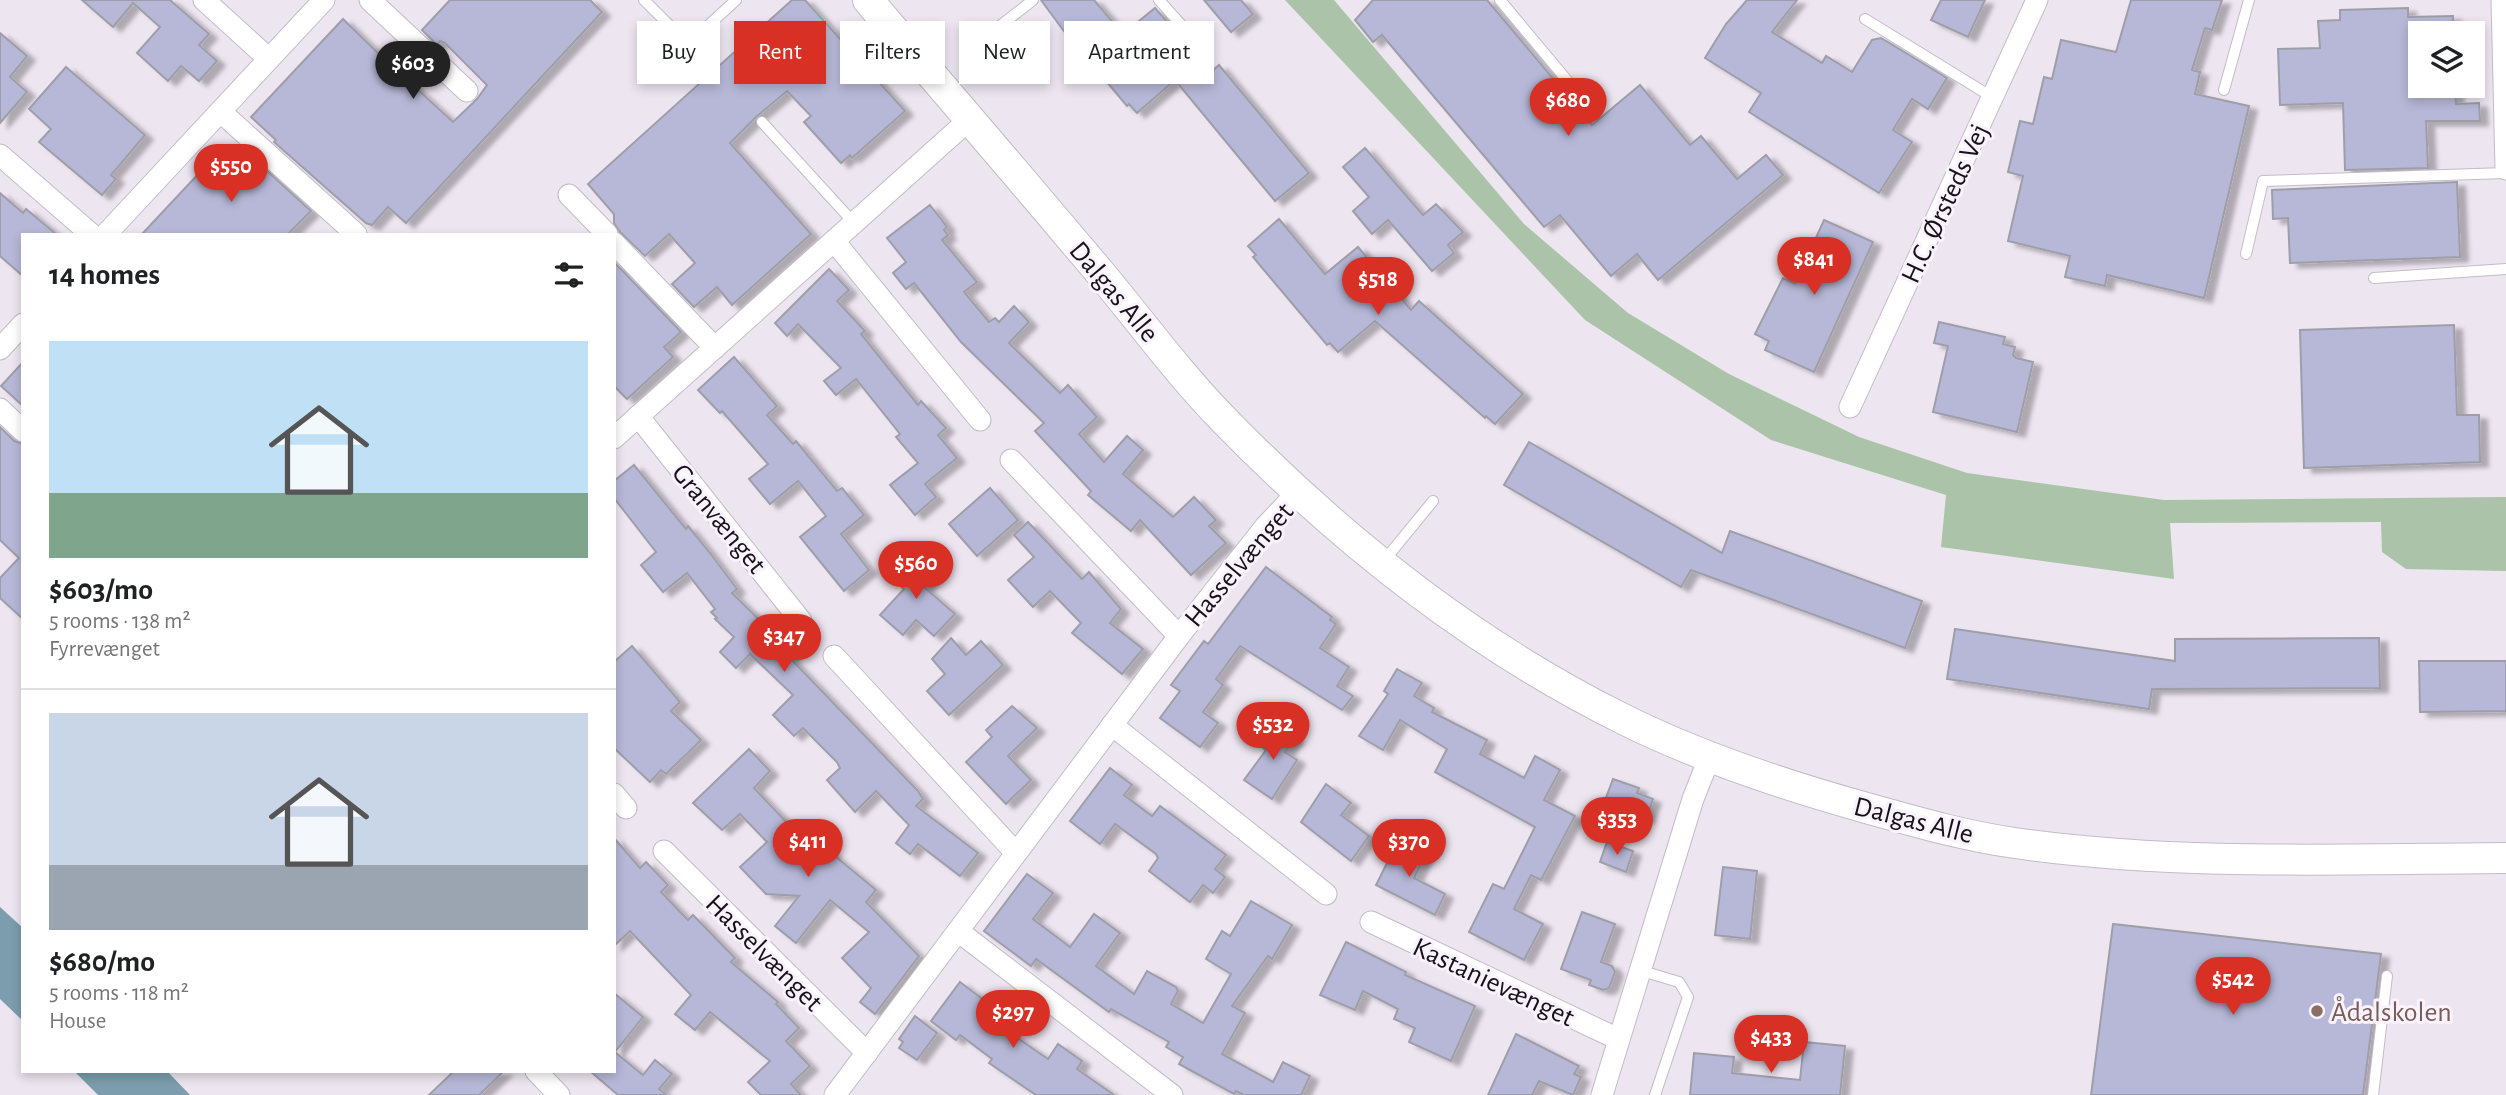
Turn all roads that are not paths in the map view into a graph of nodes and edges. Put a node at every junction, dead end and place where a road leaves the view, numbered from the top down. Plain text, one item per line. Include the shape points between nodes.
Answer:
1 (204, 0) edge
2 (324, 0) edge
3 (370, 0) edge
4 (644, 0) edge
5 (736, 0) edge
6 (868, 0) edge
7 (1033, 0) edge
8 (1160, 0) edge
9 (1500, 0) edge
10 (2036, 0) edge
11 (2249, 0) edge
12 (2502, 0) edge
13 (1865, 19) dead end
14 (1006, 21) edge
15 (1178, 21) edge
16 (270, 59) junction
17 (2224, 90) dead end
18 (467, 91) dead end
19 (1992, 97) junction
20 (1591, 109) dead end
21 (221, 112) junction
22 (971, 118) junction
23 (2505, 121) edge
24 (762, 122) dead end
25 (0, 155) edge
26 (2506, 171) edge
27 (569, 195) dead end
28 (854, 223) junction
29 (90, 233) edge
30 (107, 233) edge
31 (355, 233) edge
32 (606, 233) edge
33 (834, 241) junction
34 (616, 245) edge
35 (2246, 254) dead end
36 (2506, 269) edge
37 (2374, 278) dead end
38 (21, 326) edge
39 (715, 348) junction
40 (0, 349) edge
41 (1850, 407) dead end
42 (0, 409) edge
43 (638, 416) junction
44 (980, 420) dead end
45 (21, 429) edge
46 (616, 436) edge
47 (1011, 460) dead end
48 (1298, 492) junction
49 (1433, 501) dead end
50 (1381, 564) junction
51 (801, 621) dead end
52 (1179, 636) junction
53 (834, 656) dead end
54 (1112, 725) junction
55 (1710, 756) junction
56 (664, 851) dead end
57 (1016, 853) junction
58 (2506, 858) edge
59 (1326, 894) dead end
60 (1371, 922) dead end
61 (958, 931) junction
62 (1642, 971) junction
63 (2387, 976) dead end
64 (1618, 1039) junction
65 (867, 1053) junction
66 (538, 1073) edge
67 (559, 1095) edge
68 (835, 1095) edge
69 (1172, 1095) edge
70 (1602, 1095) edge
71 (1656, 1095) edge
72 (2373, 1095) edge

1 - 16 street
2 - 16 street
3 - 18 street
4 - 5 lane via 688,44
6 - 22 street, Dalgas Alle
7 - 14 lane
8 - 15 lane
9 - 20 lane
10 - 19 street, H.C. Ørsteds Vej
11 - 17 lane
12 - 23 street
13 - 19 lane
16 - 21 street
19 - 41 street, H.C. Ørsteds Vej
21 - 30 street
21 - 31 street
22 - 28 street
22 - 48 street, Dalgas Alle via 1221,417
23 - 26 street
24 - 28 lane
25 - 29 street
26 - 35 lane via 2263,181
27 - 32 street
28 - 33 street
33 - 39 street
33 - 44 street
34 - 39 street
36 - 37 lane
38 - 40 street
39 - 43 street
42 - 45 street
43 - 46 street
43 - 51 street, Granvænget
47 - 52 street, Hasselvænget
48 - 50 street, Dalgas Alle
48 - 52 street, Hasselvænget
49 - 50 lane
50 - 55 street, Dalgas Alle via 1489,642 1560,685 1623,719
52 - 54 street, Hasselvænget
53 - 57 street
54 - 57 street, Hasselvænget
54 - 59 street
55 - 58 street, Dalgas Alle via 1786,785 1916,822 2009,842 2119,856
55 - 62 street
56 - 65 street, Hasselvænget
57 - 61 street, Hasselvænget
60 - 64 street, Kastanievænget
61 - 65 street, Hasselvænget
61 - 69 street
62 - 64 street
62 - 71 lane via 1679,982 1688,996
63 - 72 lane
64 - 70 street
65 - 68 street, Hasselvænget
66 - 67 street

